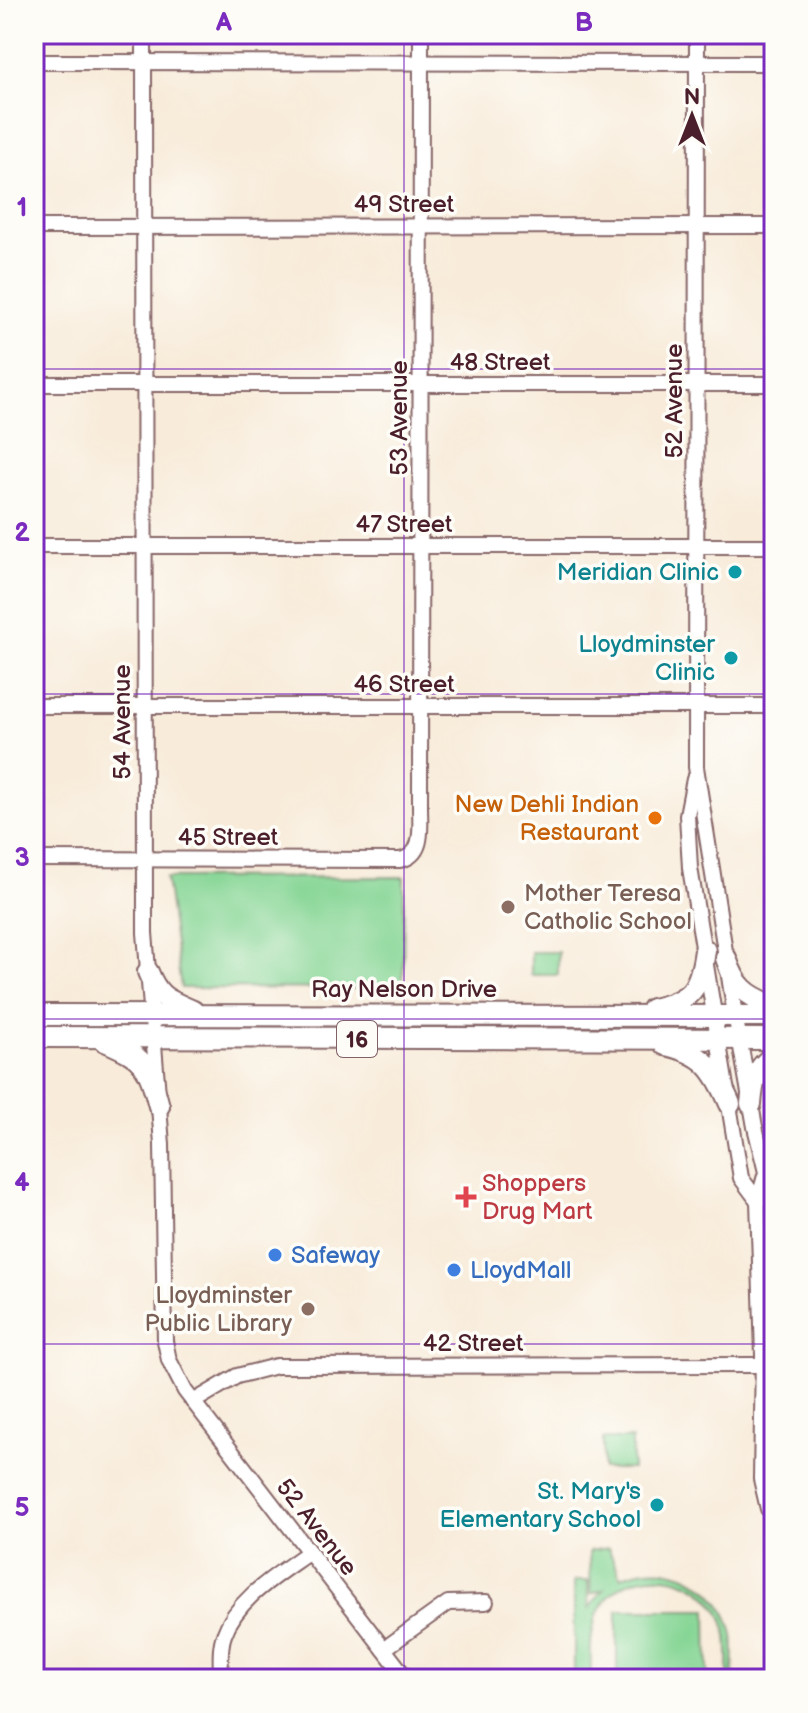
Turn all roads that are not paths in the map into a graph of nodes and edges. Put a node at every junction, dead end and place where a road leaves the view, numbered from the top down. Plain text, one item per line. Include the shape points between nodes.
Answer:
1 (144, 34) edge
2 (421, 34) edge
3 (697, 34) edge
4 (34, 62) edge
5 (144, 62) junction
6 (421, 63) junction
7 (697, 63) junction
8 (774, 63) edge
9 (421, 226) junction
10 (697, 226) junction
11 (774, 226) edge
12 (34, 227) edge
13 (145, 227) junction
14 (34, 384) edge
15 (144, 384) junction
16 (421, 384) junction
17 (696, 384) junction
18 (774, 384) edge
19 (697, 545) junction
20 (34, 546) edge
21 (144, 546) junction
22 (421, 546) junction
23 (774, 546) edge
24 (34, 706) edge
25 (144, 706) junction
26 (420, 706) junction
27 (696, 706) junction
28 (774, 706) edge
29 (696, 767) junction
30 (417, 849) joint
31 (34, 859) edge
32 (145, 859) junction
33 (705, 950) junction
34 (726, 958) junction
35 (148, 972) junction
36 (774, 1006) edge
37 (152, 1014) junction
38 (200, 1014) junction
39 (34, 1015) edge
40 (619, 1016) junction
41 (725, 1016) junction
42 (774, 1016) edge
43 (34, 1037) edge
44 (98, 1037) junction
45 (153, 1037) junction
46 (634, 1038) junction
47 (560, 1039) junction
48 (729, 1039) junction
49 (774, 1039) edge
50 (533, 1052) dead end
51 (774, 1056) edge
52 (730, 1104) junction
53 (751, 1104) junction
54 (159, 1106) junction
55 (758, 1201) junction
56 (763, 1365) junction
57 (193, 1402) junction
58 (771, 1512) edge
59 (309, 1552) junction
60 (486, 1602) dead end
61 (384, 1649) junction
62 (221, 1679) edge
63 (407, 1679) edge

1 - 5 street, 54 Avenue
2 - 6 street, 53 Avenue
3 - 7 street, 52 Avenue
4 - 5 street
5 - 6 street
5 - 13 street, 54 Avenue
6 - 7 street
6 - 9 street, 53 Avenue
7 - 8 street
7 - 10 street, 52 Avenue
9 - 10 street, 49 Street
9 - 13 street, 49 Street
9 - 16 street, 53 Avenue
10 - 11 street, 49 Street
10 - 17 street, 52 Avenue
12 - 13 street, 49 Street
13 - 15 street, 54 Avenue
14 - 15 street, 48 Street
15 - 16 street, 48 Street
15 - 21 street, 54 Avenue
16 - 17 street, 48 Street
16 - 22 street, 53 Avenue
17 - 18 street, 48 Street
17 - 19 street, 52 Avenue
19 - 22 street, 47 Street
19 - 23 street, 47 Street
19 - 27 street, 52 Avenue
20 - 21 street, 47 Street
21 - 22 street, 47 Street
21 - 25 street, 54 Avenue
22 - 26 street, 53 Avenue
24 - 25 street, 46 Street
25 - 26 street, 46 Street
25 - 32 street, 54 Avenue
26 - 27 street, 46 Street
26 - 30 street, 53 Avenue
27 - 28 street, 46 Street
27 - 29 street, 52 Avenue
29 - 33 street, 52 Avenue via 687,815 688,849
29 - 34 street, 52 Avenue
30 - 32 street, 45 Street via 400,860
31 - 32 street, 45 Street
32 - 35 street, 54 Avenue
33 - 40 highway via 697,986 688,995
33 - 41 street, 52 Avenue
34 - 36 highway via 740,987
34 - 41 street, 52 Avenue
35 - 37 street, 54 Avenue
35 - 38 highway via 156,991
37 - 38 highway, Ray Nelson Drive
37 - 39 highway, Ray Nelson Drive
37 - 45 street, 54 Avenue
38 - 40 highway, Ray Nelson Drive / 16
40 - 41 highway, Ray Nelson Drive / 16
41 - 42 highway, Ray Nelson Drive / 16
41 - 48 street, 52 Avenue
41 - 48 street, 52 Avenue
43 - 44 highway, Ray Nelson Drive / 16
44 - 45 highway, Ray Nelson Drive / 16
44 - 54 highway via 142,1060
45 - 47 highway, Ray Nelson Drive / 16
45 - 54 street, 54 Avenue
46 - 47 highway, Ray Nelson Drive / 16
46 - 48 highway, Ray Nelson Drive / 16
46 - 52 highway via 701,1059 719,1078
47 - 50 highway
48 - 49 highway, Ray Nelson Drive / 16
48 - 52 street, 52 Avenue
48 - 53 street, 52 Avenue
51 - 53 highway via 756,1074
52 - 55 street, 52 Avenue via 741,1178
53 - 55 street, 52 Avenue via 766,1172
54 - 57 street, 54 Avenue via 164,1336 173,1370
55 - 56 street, 52 Avenue
56 - 57 street, 42 Street via 276,1366 237,1376
56 - 58 street, 52 Avenue via 761,1479
57 - 59 street, 52 Avenue
59 - 61 street, 52 Avenue
59 - 62 street via 236,1612 224,1636
60 - 61 street via 448,1603
61 - 63 street, 52 Avenue

